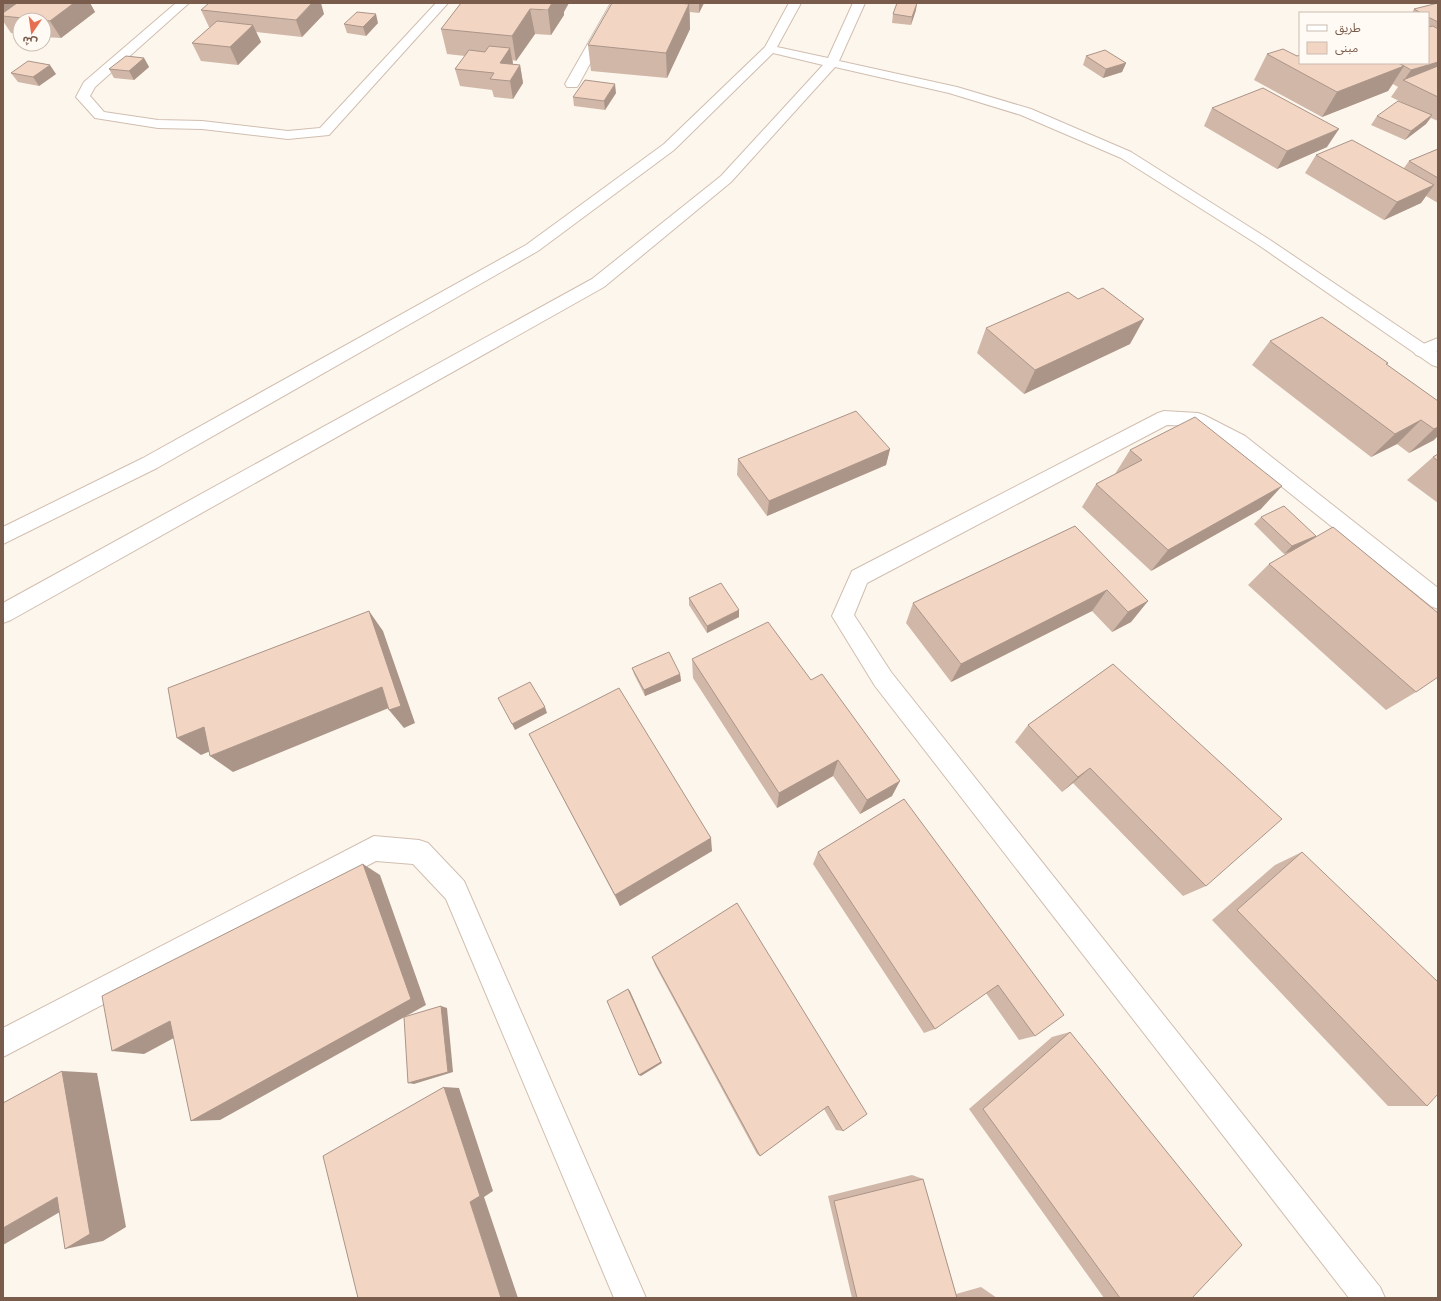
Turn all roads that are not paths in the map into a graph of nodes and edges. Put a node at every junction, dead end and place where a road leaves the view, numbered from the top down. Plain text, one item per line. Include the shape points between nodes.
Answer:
1 (183, 3) edge
2 (442, 3) edge
3 (617, 3) edge
4 (795, 3) edge
5 (859, 3) edge
6 (770, 49) junction
7 (832, 63) junction
8 (572, 84) dead end
9 (1438, 344) edge
10 (1422, 351) junction
11 (1438, 361) edge
12 (3, 536) edge
13 (1438, 600) edge
14 (3, 614) edge
15 (3, 1043) edge
16 (630, 1298) edge
17 (1369, 1298) edge

1 - 2 street via 89,85 83,97 100,115 158,124 202,125 288,135 324,132
3 - 8 street
4 - 6 street
5 - 7 street
6 - 7 street
6 - 12 street via 669,147 532,248 150,463
7 - 10 street via 952,90 1026,112 1126,155 1262,241
7 - 14 street via 726,179 598,283
9 - 10 street
10 - 11 street
13 - 17 street via 1238,441 1198,420 1164,418 859,577 843,616 883,679
15 - 16 street via 374,848 419,852 454,890

